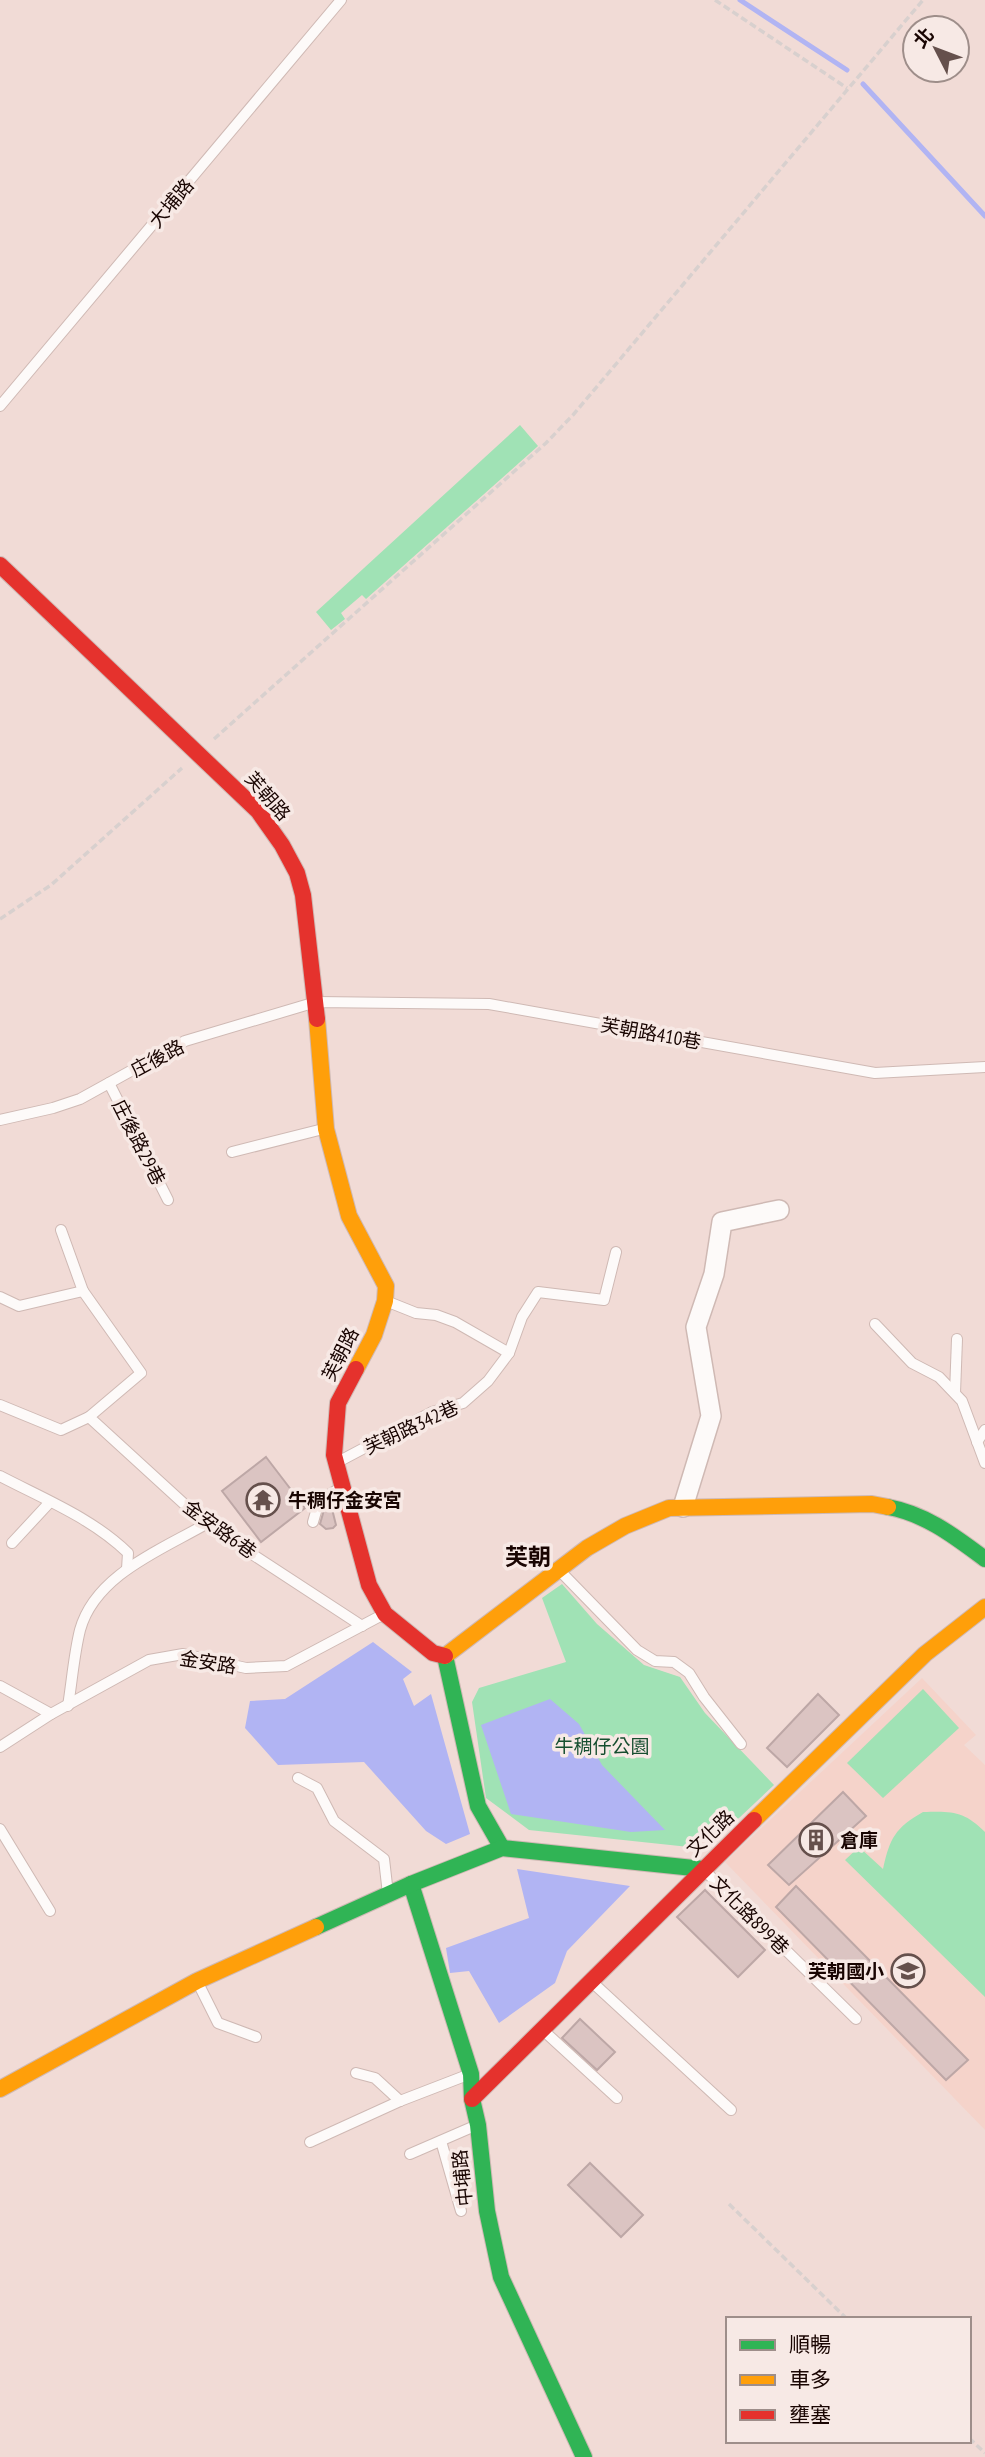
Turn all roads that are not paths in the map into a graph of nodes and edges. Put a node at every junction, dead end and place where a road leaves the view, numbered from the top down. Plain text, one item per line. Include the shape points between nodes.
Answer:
1 (341, 0) edge
2 (0, 406) edge
3 (0, 565) edge
4 (316, 1002) junction
5 (985, 1067) edge
6 (109, 1083) junction
7 (0, 1120) edge
8 (326, 1129) junction
9 (232, 1152) dead end
10 (168, 1200) dead end
11 (779, 1210) dead end
12 (61, 1230) dead end
13 (616, 1252) dead end
14 (83, 1291) junction
15 (0, 1297) edge
16 (385, 1301) junction
17 (875, 1324) dead end
18 (957, 1339) dead end
19 (509, 1353) junction
20 (955, 1393) junction
21 (0, 1405) edge
22 (89, 1417) junction
23 (985, 1430) edge
24 (977, 1442) junction
25 (336, 1463) junction
26 (985, 1463) edge
27 (0, 1476) edge
28 (342, 1487) junction
29 (51, 1502) junction
30 (683, 1507) junction
31 (313, 1522) dead end
32 (206, 1524) junction
33 (12, 1543) dead end
34 (985, 1559) edge
35 (127, 1569) junction
36 (560, 1570) junction
37 (985, 1607) edge
38 (385, 1614) junction
39 (362, 1626) junction
40 (446, 1656) junction
41 (0, 1686) edge
42 (68, 1706) junction
43 (51, 1714) junction
44 (741, 1744) dead end
45 (0, 1746) edge
46 (298, 1778) dead end
47 (0, 1829) edge
48 (502, 1848) junction
49 (703, 1869) junction
50 (411, 1885) junction
51 (388, 1895) junction
52 (50, 1911) dead end
53 (590, 1980) junction
54 (197, 1981) junction
55 (856, 2019) dead end
56 (543, 2030) junction
57 (256, 2037) dead end
58 (356, 2073) dead end
59 (471, 2074) junction
60 (0, 2089) edge
61 (617, 2098) dead end
62 (472, 2099) junction
63 (400, 2101) junction
64 (731, 2109) dead end
65 (478, 2125) junction
66 (441, 2141) junction
67 (310, 2142) dead end
68 (410, 2154) dead end
69 (461, 2211) dead end
70 (584, 2457) edge

1 - 2 lane, 大埔路
3 - 4 street, 芙朝路 via 258,811 297,873
4 - 5 lane, 芙朝路410巷 via 489,1004 875,1073
4 - 6 lane, 庄後路 via 185,1041
4 - 8 street, 芙朝路
6 - 7 lane, 庄後路 via 80,1099
6 - 10 lane, 庄後路29巷
8 - 9 lane
8 - 16 street, 芙朝路 via 349,1216 386,1286
11 - 30 street via 722,1222 713,1274 696,1327 711,1416
12 - 14 lane
13 - 19 lane, 芙朝路342巷 via 604,1300 538,1292 522,1317
14 - 15 lane via 19,1306
14 - 22 lane via 141,1373
16 - 19 lane via 456,1322
16 - 25 street, 芙朝路 via 374,1335 338,1403
17 - 20 lane via 912,1363 939,1377
18 - 20 lane
19 - 25 lane, 芙朝路342巷 via 488,1381 463,1402 432,1412
20 - 24 lane
21 - 22 lane via 61,1430
22 - 32 lane, 金安路6巷
23 - 24 lane
24 - 26 lane
25 - 28 street, 芙朝路
27 - 29 lane
28 - 31 lane via 319,1501
28 - 38 street, 芙朝路 via 369,1586
29 - 33 lane
29 - 35 lane via 110,1536 128,1553
30 - 34 street via 872,1504 909,1511 945,1529
30 - 36 street via 625,1526
32 - 35 lane
32 - 39 lane, 金安路6巷
35 - 42 lane via 98,1597 81,1628
36 - 40 street
36 - 44 lane via 637,1650 655,1661 674,1662 689,1673
37 - 49 street, 文化路 via 925,1654
38 - 39 lane, 金安路
38 - 40 street, 芙朝路 via 433,1653
39 - 42 lane, 金安路 via 286,1666 246,1668 183,1654 149,1660
40 - 48 street via 478,1806
41 - 43 lane
42 - 43 lane, 金安路
43 - 45 lane, 金安路
46 - 51 lane via 317,1788 334,1821 384,1859
47 - 52 lane
48 - 49 street
48 - 50 street
49 - 53 street, 文化路
49 - 55 lane, 文化路899巷
50 - 51 street
50 - 59 street, 中埔路
51 - 54 street
53 - 56 street, 文化路
53 - 64 lane
54 - 57 lane via 218,2023
54 - 60 street
56 - 61 lane
56 - 62 street, 文化路
58 - 63 lane via 375,2078
59 - 62 street, 中埔路
59 - 63 lane
62 - 65 street, 中埔路
63 - 67 lane
65 - 66 lane
65 - 70 street, 中埔路 via 487,2211 501,2277
66 - 68 lane
66 - 69 lane

